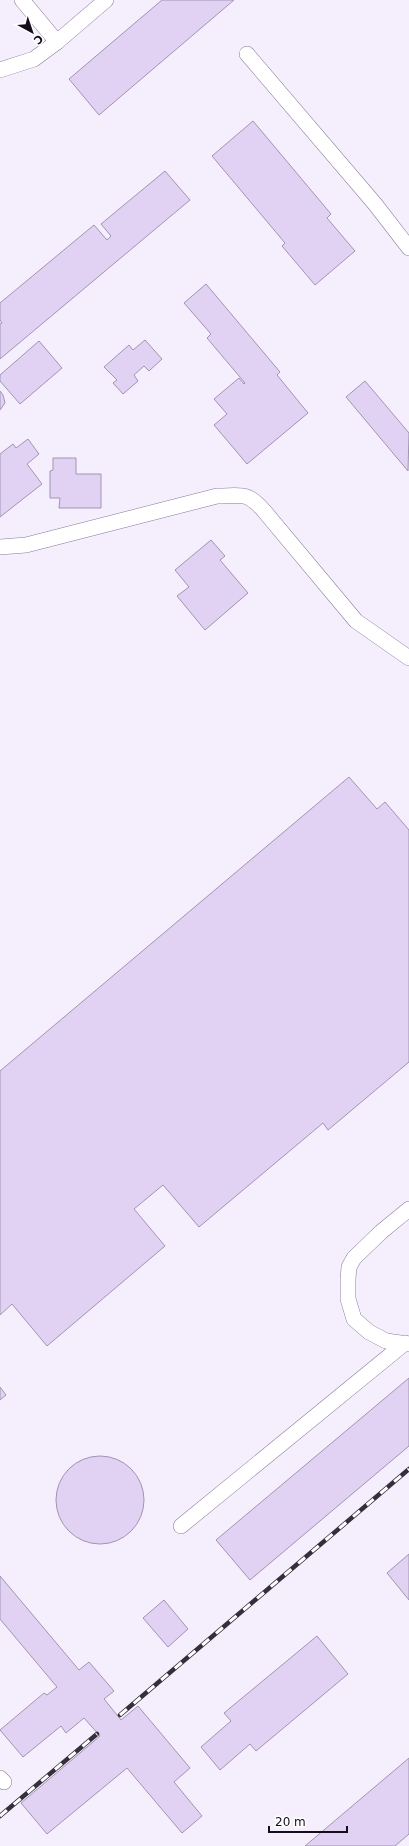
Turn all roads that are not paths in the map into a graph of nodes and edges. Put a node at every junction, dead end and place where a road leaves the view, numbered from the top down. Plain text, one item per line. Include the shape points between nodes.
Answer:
1 (22, 0) edge
2 (106, 0) edge
3 (58, 42) junction
4 (247, 54) dead end
5 (0, 70) edge
6 (409, 248) edge
7 (0, 547) edge
8 (409, 658) edge
9 (409, 1209) edge
10 (407, 1344) edge
11 (181, 1526) dead end

1 - 3 lane
2 - 3 lane
3 - 5 lane via 34,59
4 - 6 lane via 375,204
7 - 8 lane via 26,545 217,496 244,496 253,499 265,512 356,621
9 - 10 lane via 354,1258 349,1267 348,1279 348,1299 354,1320 386,1341
10 - 11 lane

